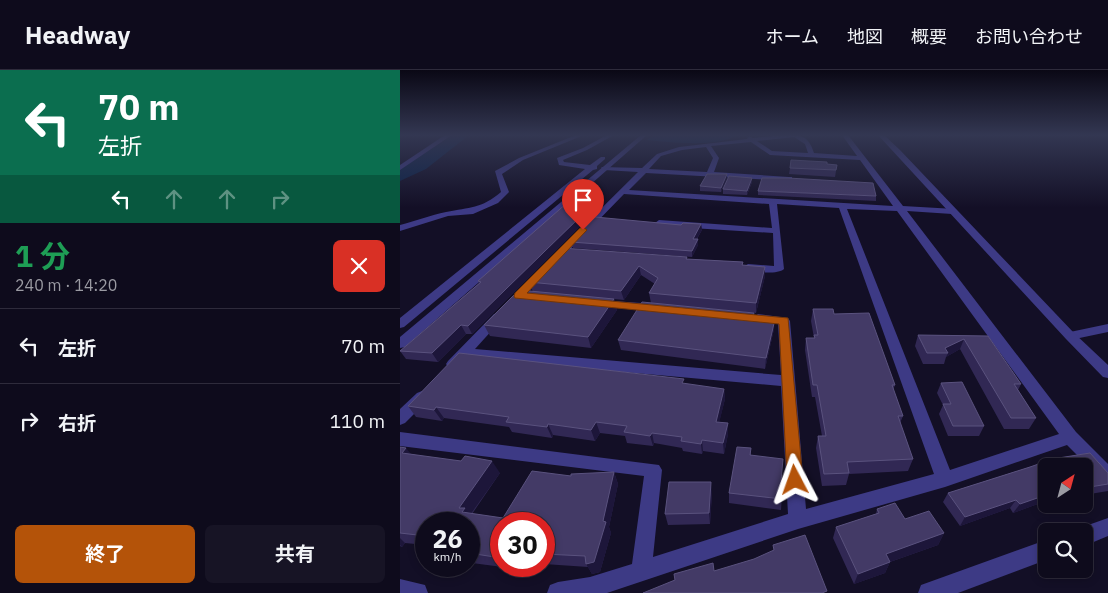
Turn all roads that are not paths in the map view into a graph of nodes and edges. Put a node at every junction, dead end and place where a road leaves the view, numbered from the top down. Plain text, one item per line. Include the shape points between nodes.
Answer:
1 (413, 159) edge
2 (520, 159) edge
3 (560, 159) edge
4 (602, 159) edge
5 (614, 159) edge
6 (653, 159) edge
7 (715, 159) edge
8 (863, 159) edge
9 (906, 159) edge
10 (592, 167) junction
11 (400, 168) edge
12 (604, 168) junction
13 (642, 170) junction
14 (710, 174) junction
15 (798, 179) edge
16 (623, 192) junction
17 (773, 202) junction
18 (842, 206) junction
19 (900, 209) junction
20 (952, 210) junction
21 (594, 218) junction
22 (613, 220) edge
23 (652, 222) edge
24 (400, 228) edge
25 (777, 231) junction
26 (561, 252) junction
27 (581, 253) edge
28 (739, 266) edge
29 (519, 296) junction
30 (538, 297) edge
31 (588, 302) edge
32 (666, 310) edge
33 (745, 317) edge
34 (400, 324) edge
35 (1108, 328) edge
36 (1070, 336) junction
37 (400, 344) edge
38 (464, 353) junction
39 (445, 373) edge
40 (1108, 373) edge
41 (787, 381) junction
42 (432, 386) edge
43 (400, 419) edge
44 (1070, 436) junction
45 (400, 439) edge
46 (1108, 474) edge
47 (945, 479) junction
48 (798, 520) junction
49 (1108, 526) edge
50 (1093, 532) edge
51 (1038, 553) edge
52 (641, 571) junction
53 (400, 590) edge
54 (417, 593) edge
55 (558, 593) edge
56 (929, 593) edge

1 - 11 street
2 - 24 street via 498,173 505,192 495,201 470,212 447,214
3 - 10 street via 566,166
4 - 10 street
5 - 12 street
6 - 13 street
7 - 14 street
8 - 19 street via 878,184
9 - 20 street
10 - 12 street
10 - 34 street
12 - 13 street
12 - 37 street
13 - 14 street
13 - 16 street
14 - 15 street
16 - 17 street
16 - 21 street
17 - 18 street
17 - 25 street
18 - 19 street
18 - 47 street
19 - 20 street
19 - 44 street
20 - 36 street
21 - 22 street
21 - 26 street
23 - 25 street
25 - 28 street via 778,269
26 - 27 street
26 - 29 street
29 - 30 street
29 - 38 street
31 - 32 street
33 - 41 street via 784,321
35 - 36 street
36 - 40 street
38 - 39 street
38 - 41 street
41 - 48 street
42 - 43 street
44 - 46 street
44 - 47 street
45 - 52 street via 653,470
47 - 48 street
48 - 52 street
49 - 50 street
51 - 56 street
52 - 55 street via 590,588
53 - 54 street

